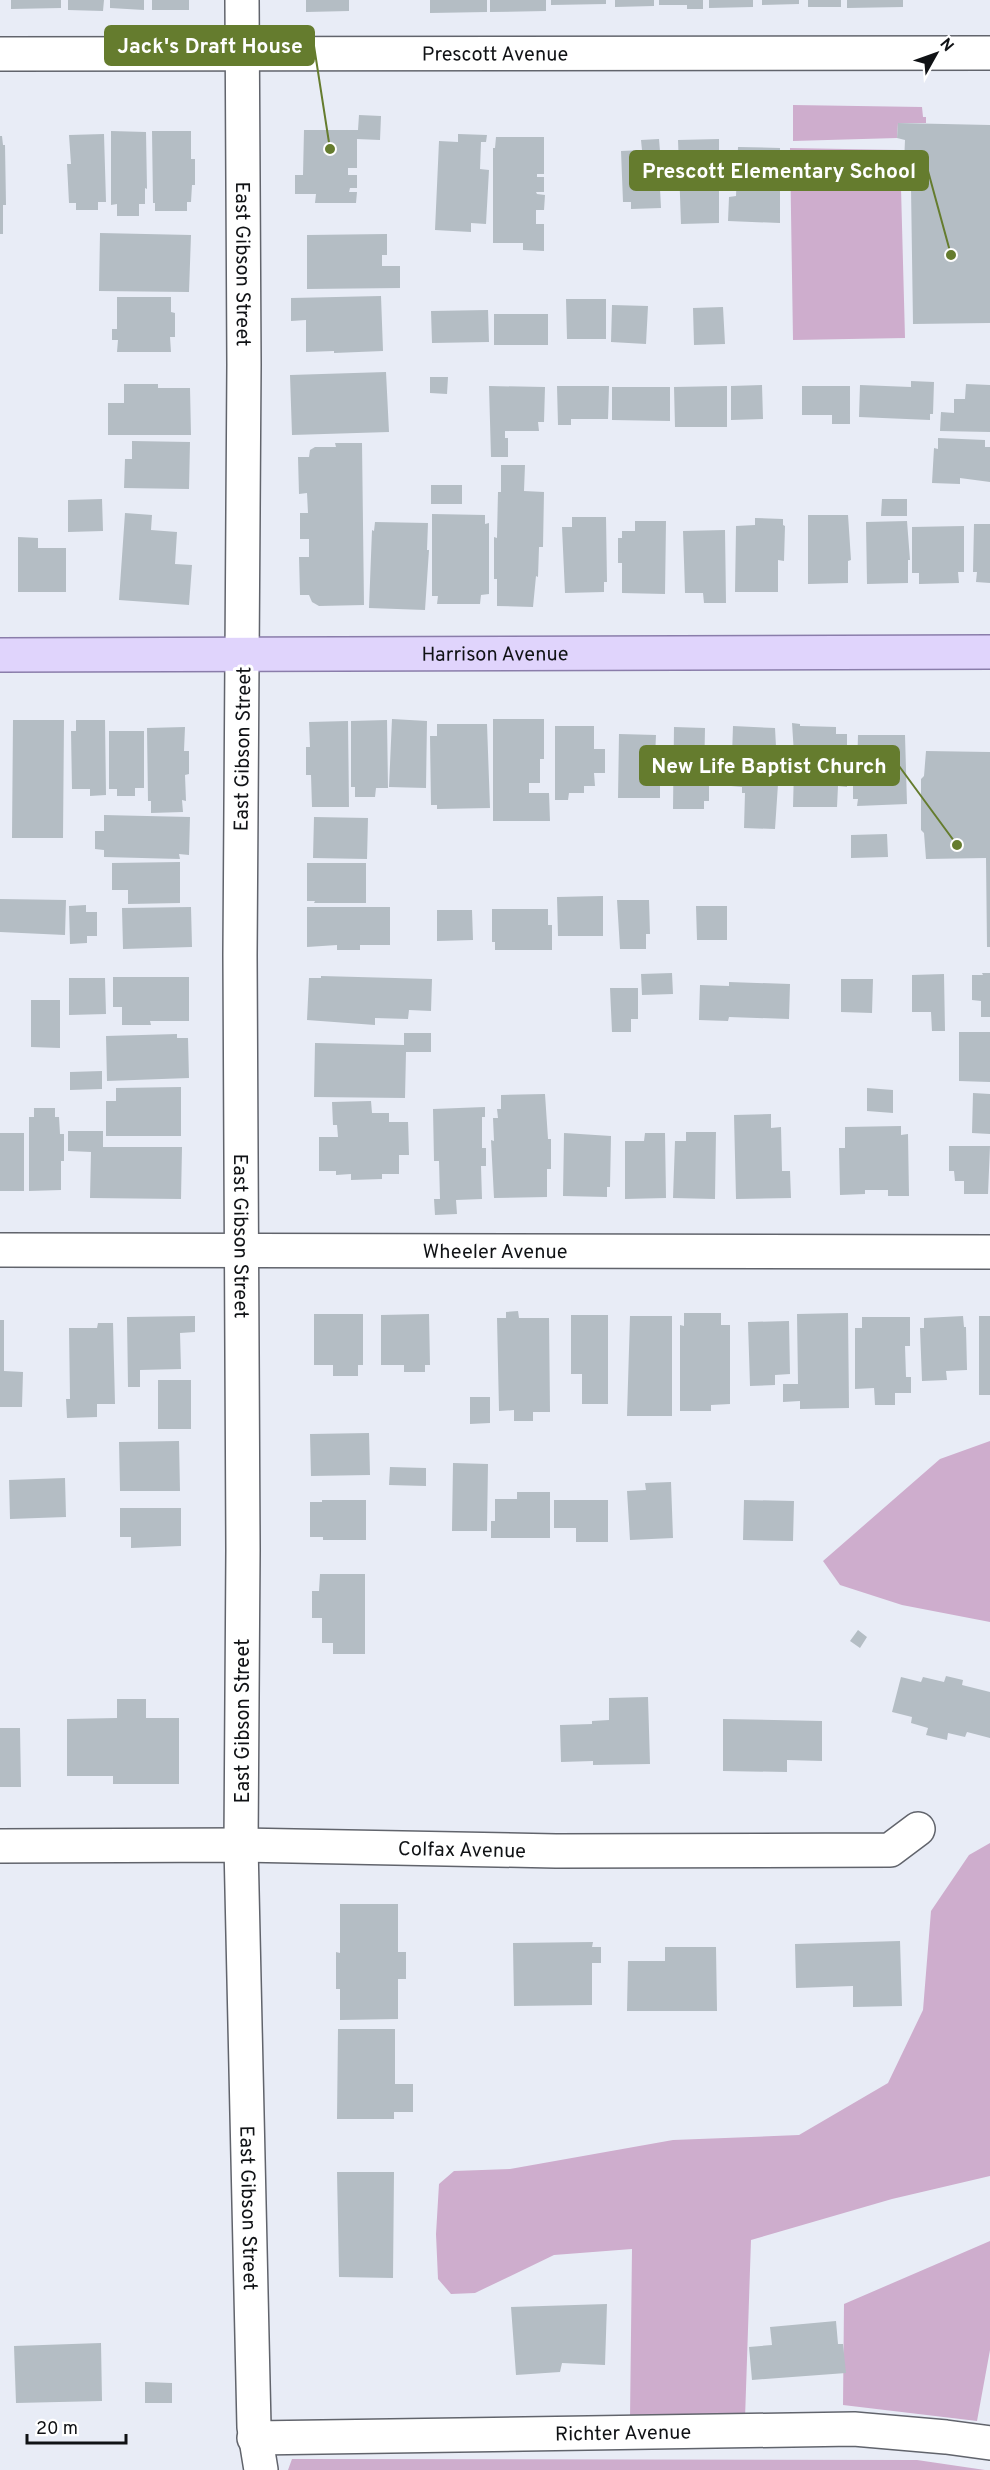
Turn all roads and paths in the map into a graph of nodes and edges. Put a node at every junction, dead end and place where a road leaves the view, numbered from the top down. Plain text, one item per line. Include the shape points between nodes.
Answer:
1 (242, 0) edge
2 (0, 54) edge
3 (243, 54) junction
4 (990, 54) edge
5 (990, 652) edge
6 (0, 654) edge
7 (243, 654) junction
8 (241, 1249) junction
9 (0, 1250) edge
10 (990, 1252) edge
11 (918, 1828) dead end
12 (241, 1845) junction
13 (0, 1846) edge
14 (254, 2438) junction
15 (990, 2443) edge
16 (261, 2470) edge

1 - 3 street, East Gibson Street
2 - 3 street, Prescott Avenue
3 - 4 street, Prescott Avenue
3 - 7 street, East Gibson Street
5 - 7 main road, Harrison Avenue
6 - 7 main road, Harrison Avenue
7 - 8 street, East Gibson Street
8 - 9 street, Wheeler Avenue
8 - 10 street, Wheeler Avenue
8 - 12 street, East Gibson Street
11 - 12 street, Colfax Avenue via 890,1850 556,1851
12 - 13 street, Colfax Avenue
12 - 14 street, East Gibson Street
14 - 15 street, Richter Avenue via 854,2429
14 - 16 street, East Gibson Street

